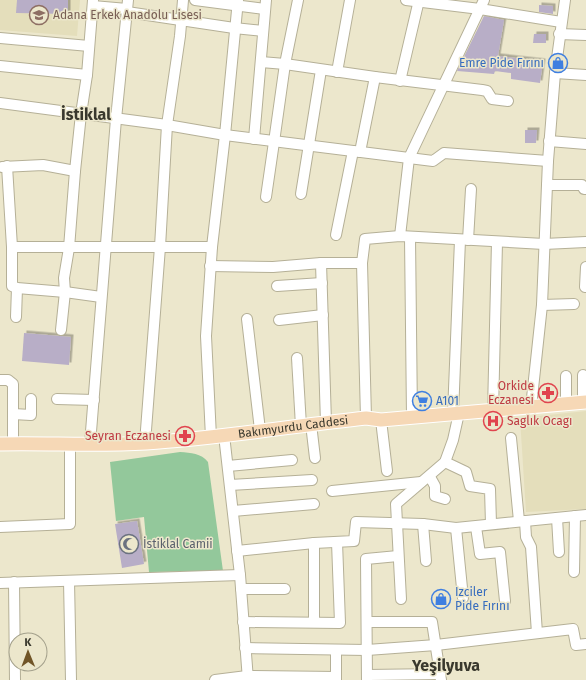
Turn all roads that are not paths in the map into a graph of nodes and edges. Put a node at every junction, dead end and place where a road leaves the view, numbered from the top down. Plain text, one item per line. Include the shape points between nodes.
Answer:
1 (183, 0) edge
2 (195, 0) edge
3 (298, 0) edge
4 (350, 0) edge
5 (406, 0) edge
6 (565, 0) edge
7 (419, 1) edge
8 (237, 2) edge
9 (93, 3) edge
10 (452, 3) edge
11 (266, 5) edge
12 (482, 5) edge
13 (128, 7) edge
14 (180, 21) junction
15 (561, 22) junction
16 (234, 28) junction
17 (263, 30) junction
18 (559, 34) junction
19 (586, 36) edge
20 (0, 38) edge
21 (89, 46) junction
22 (261, 62) junction
23 (285, 64) junction
24 (0, 66) edge
25 (321, 70) junction
26 (337, 72) junction
27 (555, 73) junction
28 (88, 75) junction
29 (586, 75) edge
30 (375, 77) junction
31 (400, 80) junction
32 (443, 85) junction
33 (508, 101) dead end
34 (0, 103) edge
35 (81, 114) junction
36 (116, 119) junction
37 (167, 125) junction
38 (225, 136) junction
39 (254, 139) junction
40 (550, 141) junction
41 (274, 142) junction
42 (586, 144) edge
43 (308, 147) junction
44 (356, 152) junction
45 (409, 158) junction
46 (548, 161) junction
47 (3, 166) edge
48 (75, 171) junction
49 (548, 185) junction
50 (471, 188) dead end
51 (586, 190) edge
52 (301, 194) dead end
53 (266, 196) dead end
54 (336, 235) dead end
55 (400, 236) junction
56 (410, 237) junction
57 (464, 240) junction
58 (497, 242) junction
59 (586, 242) edge
60 (544, 244) junction
61 (12, 247) junction
62 (160, 247) junction
63 (212, 247) junction
64 (69, 248) junction
65 (105, 248) junction
66 (321, 263) junction
67 (362, 263) junction
68 (210, 266) junction
69 (586, 267) edge
70 (322, 283) junction
71 (277, 286) dead end
72 (585, 287) dead end
73 (17, 288) junction
74 (65, 292) junction
75 (101, 297) junction
76 (574, 304) dead end
77 (542, 305) junction
78 (323, 315) junction
79 (16, 317) dead end
80 (248, 319) dead end
81 (279, 320) dead end
82 (61, 330) dead end
83 (297, 358) dead end
84 (583, 375) dead end
85 (566, 376) dead end
86 (0, 380) edge
87 (32, 398) dead end
88 (57, 399) dead end
89 (94, 400) junction
90 (585, 402) edge
91 (566, 404) junction
92 (531, 407) junction
93 (493, 411) junction
94 (456, 413) junction
95 (13, 414) junction
96 (366, 418) junction
97 (412, 418) junction
98 (381, 420) junction
99 (326, 422) junction
100 (306, 425) junction
101 (260, 430) junction
102 (217, 436) junction
103 (511, 438) dead end
104 (145, 443) junction
105 (6, 444) edge
106 (90, 444) junction
107 (70, 445) junction
108 (315, 458) dead end
109 (292, 460) dead end
110 (445, 462) junction
111 (228, 466) junction
112 (387, 471) dead end
113 (430, 477) junction
114 (312, 480) dead end
115 (421, 482) junction
116 (230, 485) junction
117 (332, 491) dead end
118 (445, 499) dead end
119 (314, 504) dead end
120 (233, 511) junction
121 (586, 515) edge
122 (576, 516) junction
123 (557, 518) junction
124 (522, 521) junction
125 (396, 523) junction
126 (423, 524) junction
127 (492, 524) junction
128 (0, 527) edge
129 (476, 527) junction
130 (456, 528) junction
131 (337, 542) junction
132 (314, 543) junction
133 (237, 551) junction
134 (559, 552) dead end
135 (398, 556) junction
136 (426, 562) dead end
137 (574, 572) dead end
138 (240, 575) junction
139 (69, 581) junction
140 (14, 582) junction
141 (0, 583) edge
142 (241, 589) junction
143 (285, 589) dead end
144 (401, 598) dead end
145 (463, 598) dead end
146 (505, 601) dead end
147 (243, 622) junction
148 (314, 622) junction
149 (367, 622) junction
150 (537, 633) junction
151 (586, 644) edge
152 (436, 645) junction
153 (245, 648) junction
154 (336, 650) junction
155 (367, 650) junction
156 (367, 677) edge
157 (440, 677) edge
158 (247, 678) edge
159 (336, 678) edge
160 (15, 680) edge
161 (70, 680) edge
162 (215, 680) edge

1 - 14 street
2 - 8 street
3 - 23 street
4 - 26 street
5 - 7 street
6 - 15 street
7 - 10 street
7 - 31 street
8 - 11 street
8 - 16 street
9 - 13 street
9 - 21 street
10 - 12 street
11 - 17 street
12 - 15 street
12 - 32 street
13 - 14 street
13 - 36 street
14 - 16 street
14 - 37 street
15 - 18 street
16 - 17 street
16 - 38 street
17 - 22 street
18 - 19 street
18 - 27 street
20 - 21 street
21 - 28 street
22 - 23 street
22 - 39 street
23 - 25 street
23 - 41 street
24 - 28 street
25 - 26 street
25 - 43 street
26 - 30 street
27 - 29 street
27 - 40 street
28 - 35 street
30 - 31 street
30 - 44 street
31 - 32 street
32 - 33 street via 487,91 492,99
32 - 45 street
34 - 35 street
35 - 36 street
35 - 48 street
36 - 37 street
36 - 65 street
37 - 38 street
37 - 62 street
38 - 39 street
38 - 63 street
39 - 41 street
40 - 42 street
40 - 46 street
41 - 43 street
41 - 53 street
43 - 44 street
43 - 52 street
44 - 45 street
44 - 54 street
45 - 46 street via 433,161 444,153
45 - 55 street
46 - 49 street
47 - 48 street via 43,165
47 - 61 street
48 - 64 street
49 - 51 street via 582,185
49 - 60 street
50 - 57 street
55 - 56 street
55 - 67 street via 365,239
56 - 57 street
56 - 97 street
57 - 58 street
57 - 94 street
58 - 60 street
58 - 93 street
59 - 60 street
60 - 77 street
61 - 64 street
61 - 73 street via 12,286
62 - 63 street
62 - 65 street
62 - 104 street
63 - 68 street
64 - 65 street
64 - 74 street via 64,278
65 - 75 street
66 - 67 street
66 - 68 street via 273,267
66 - 70 street
67 - 96 street
68 - 102 street via 206,336
69 - 72 street
70 - 71 street
70 - 78 street
73 - 74 street
73 - 79 street
74 - 75 street
74 - 82 street
75 - 89 street
76 - 77 street
77 - 92 street
78 - 81 street
78 - 99 street
80 - 101 street
83 - 100 street
84 - 90 street
85 - 91 street
86 - 95 street via 8,380 13,384
87 - 95 street via 31,415
88 - 89 street
89 - 106 street
90 - 91 main road, Bakımyurdu Caddesi
91 - 92 main road, Bakımyurdu Caddesi
92 - 93 main road, Bakımyurdu Caddesi
93 - 94 main road, Bakımyurdu Caddesi
94 - 97 main road, Bakımyurdu Caddesi
94 - 110 street via 453,440
95 - 105 street
96 - 98 main road, Bakımyurdu Caddesi
96 - 99 main road, Bakımyurdu Caddesi
97 - 98 main road, Bakımyurdu Caddesi
98 - 112 street
99 - 100 main road, Bakımyurdu Caddesi
100 - 101 main road, Bakımyurdu Caddesi
100 - 108 street
101 - 102 main road, Bakımyurdu Caddesi
102 - 104 main road, Bakımyurdu Caddesi
102 - 111 street
103 - 124 street
104 - 106 main road, Bakımyurdu Caddesi
105 - 107 main road, Bakımyurdu Caddesi
106 - 107 main road, Bakımyurdu Caddesi
107 - 128 street via 70,524
109 - 111 street
110 - 113 street
110 - 127 street via 466,472 470,486 490,489
111 - 116 street
113 - 115 street
113 - 118 street via 435,486 435,496
114 - 116 street
115 - 117 street
115 - 125 street via 396,504
116 - 120 street
119 - 120 street
120 - 133 street
121 - 122 street
122 - 123 street
122 - 137 street
123 - 124 street
123 - 134 street
124 - 127 street
124 - 150 street via 531,547
125 - 126 street
125 - 131 street via 356,522 354,541
125 - 135 street
126 - 130 street
126 - 136 street
127 - 129 street
129 - 130 street
129 - 146 street via 480,554 500,552
130 - 145 street
131 - 132 street
131 - 148 street via 340,623
132 - 133 street
132 - 148 street
133 - 138 street
135 - 144 street
135 - 149 street via 366,559
138 - 139 street
138 - 142 street
139 - 140 street
139 - 161 street
140 - 141 street
140 - 160 street
142 - 143 street
142 - 147 street
147 - 148 street
147 - 153 street
149 - 152 street via 432,622
149 - 155 street
150 - 151 street via 573,629 576,645
150 - 152 street
152 - 155 street
152 - 157 street
153 - 154 street
153 - 158 street
154 - 155 street
154 - 159 street
155 - 156 street
156 - 157 street
158 - 159 street
158 - 162 street

